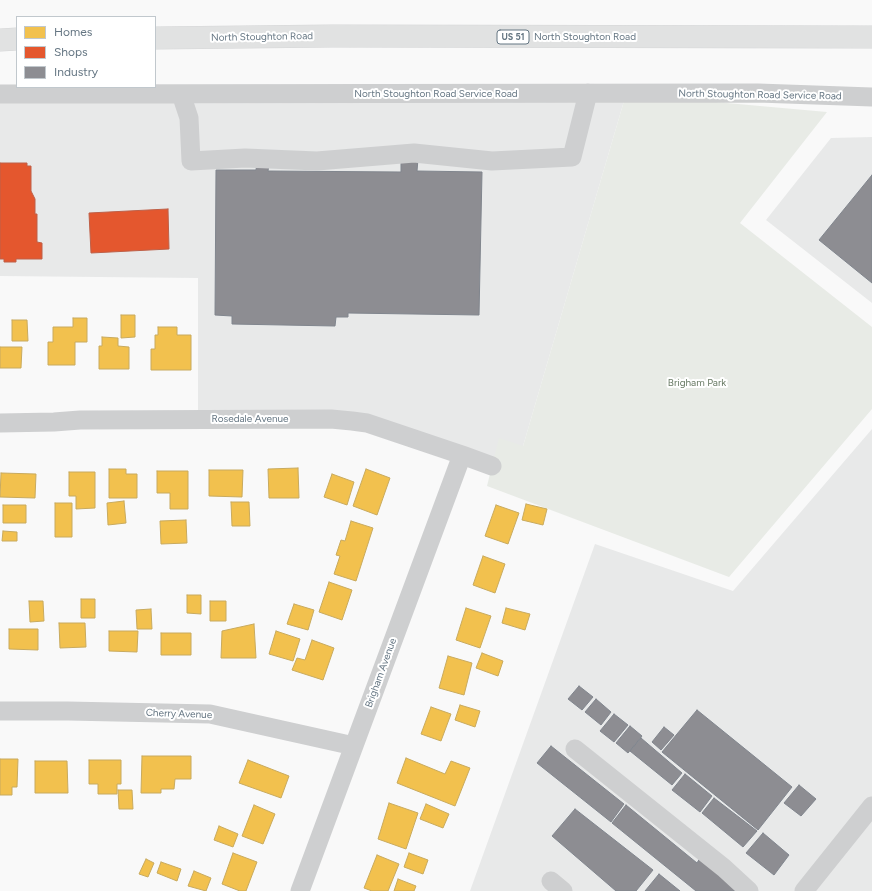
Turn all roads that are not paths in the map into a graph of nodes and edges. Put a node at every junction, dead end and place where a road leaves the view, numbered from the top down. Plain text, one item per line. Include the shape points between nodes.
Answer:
1 (872, 37) edge
2 (156, 38) edge
3 (16, 39) edge
4 (0, 40) edge
5 (0, 94) edge
6 (181, 94) junction
7 (588, 94) junction
8 (872, 97) edge
9 (0, 423) edge
10 (462, 454) junction
11 (492, 466) dead end
12 (0, 711) edge
13 (354, 746) junction
14 (575, 749) dead end
15 (872, 806) edge
16 (300, 891) edge
17 (749, 891) edge
18 (804, 891) edge

1 - 2 main road, North Stoughton Road / US 51
3 - 4 main road
5 - 6 street, North Stoughton Road Service Road
6 - 7 street, North Stoughton Road Service Road
6 - 7 street via 189,118 192,161 245,158 317,161 414,153 492,161 572,157
7 - 8 street, North Stoughton Road Service Road via 758,93
9 - 10 street, Rosedale Avenue via 331,419 367,423
10 - 11 street, Rosedale Avenue
10 - 13 street, Brigham Avenue
12 - 13 street, Cherry Avenue via 210,714
13 - 16 street, Brigham Avenue
14 - 17 street via 724,868
15 - 18 street

